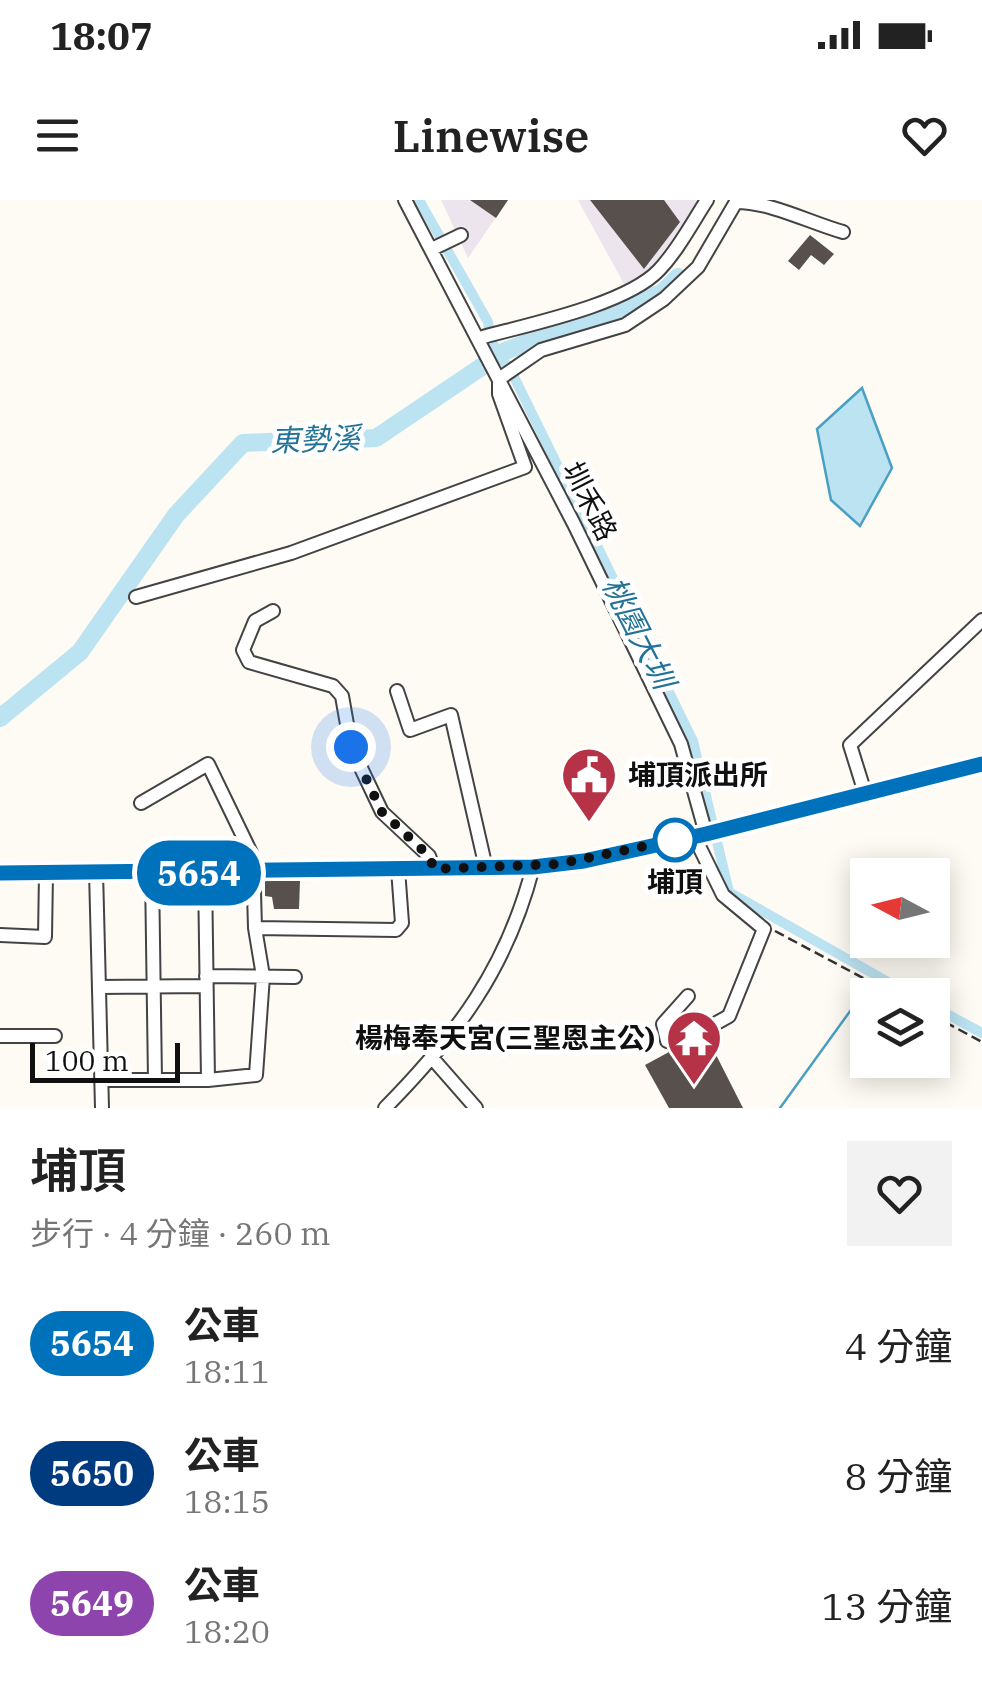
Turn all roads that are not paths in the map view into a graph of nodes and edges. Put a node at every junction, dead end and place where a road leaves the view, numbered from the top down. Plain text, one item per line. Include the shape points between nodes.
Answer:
1 (405, 200) edge
2 (707, 200) edge
3 (843, 232) dead end
4 (461, 236) dead end
5 (432, 250) junction
6 (485, 338) junction
7 (504, 374) junction
8 (136, 597) dead end
9 (273, 611) dead end
10 (982, 620) edge
11 (397, 692) dead end
12 (982, 764) edge
13 (865, 793) junction
14 (141, 804) dead end
15 (706, 834) junction
16 (533, 867) junction
17 (486, 868) junction
18 (398, 869) junction
19 (434, 869) junction
20 (254, 870) junction
21 (96, 872) junction
22 (152, 872) junction
23 (0, 873) edge
24 (46, 873) junction
25 (205, 873) junction
26 (256, 928) junction
27 (0, 936) edge
28 (264, 976) junction
29 (295, 977) dead end
30 (206, 981) junction
31 (99, 987) junction
32 (152, 988) junction
33 (688, 996) dead end
34 (0, 1036) edge
35 (55, 1036) dead end
36 (433, 1059) junction
37 (102, 1080) junction
38 (155, 1080) junction
39 (208, 1080) junction
40 (102, 1108) edge
41 (386, 1108) edge
42 (476, 1108) edge

1 - 5 street, 圳禾路
2 - 6 street via 646,282 576,312
3 - 7 street via 758,202 736,202 698,267 664,299 625,324 572,337
4 - 5 street
5 - 6 street, 圳禾路
6 - 7 street, 圳禾路
7 - 8 street via 499,394 524,466 290,553
7 - 15 street, 圳禾路 via 681,744
9 - 19 street via 255,621 242,650 250,662 333,686 342,696 351,747 374,798
10 - 13 street via 850,745
11 - 17 street via 410,730 451,715
12 - 13 main road
13 - 15 main road
14 - 20 street via 208,764
15 - 16 main road
15 - 33 street, 圳禾路 via 723,895 764,929 729,1016 679,1044 668,1041 663,1024
16 - 17 main road
16 - 36 street via 487,984
17 - 19 main road
18 - 19 main road
18 - 20 main road
18 - 26 street via 402,922 388,932
20 - 25 main road
20 - 26 street
21 - 22 main road
21 - 24 main road
21 - 31 street
22 - 25 main road
22 - 32 street
23 - 24 main road
24 - 27 street via 45,936
25 - 30 street
26 - 28 street
28 - 29 street
28 - 30 street
28 - 39 street via 256,1075
30 - 32 street
30 - 39 street
31 - 32 street
31 - 37 street
32 - 38 street
34 - 35 street
36 - 41 street
36 - 42 street
37 - 38 street
37 - 40 street
38 - 39 street

